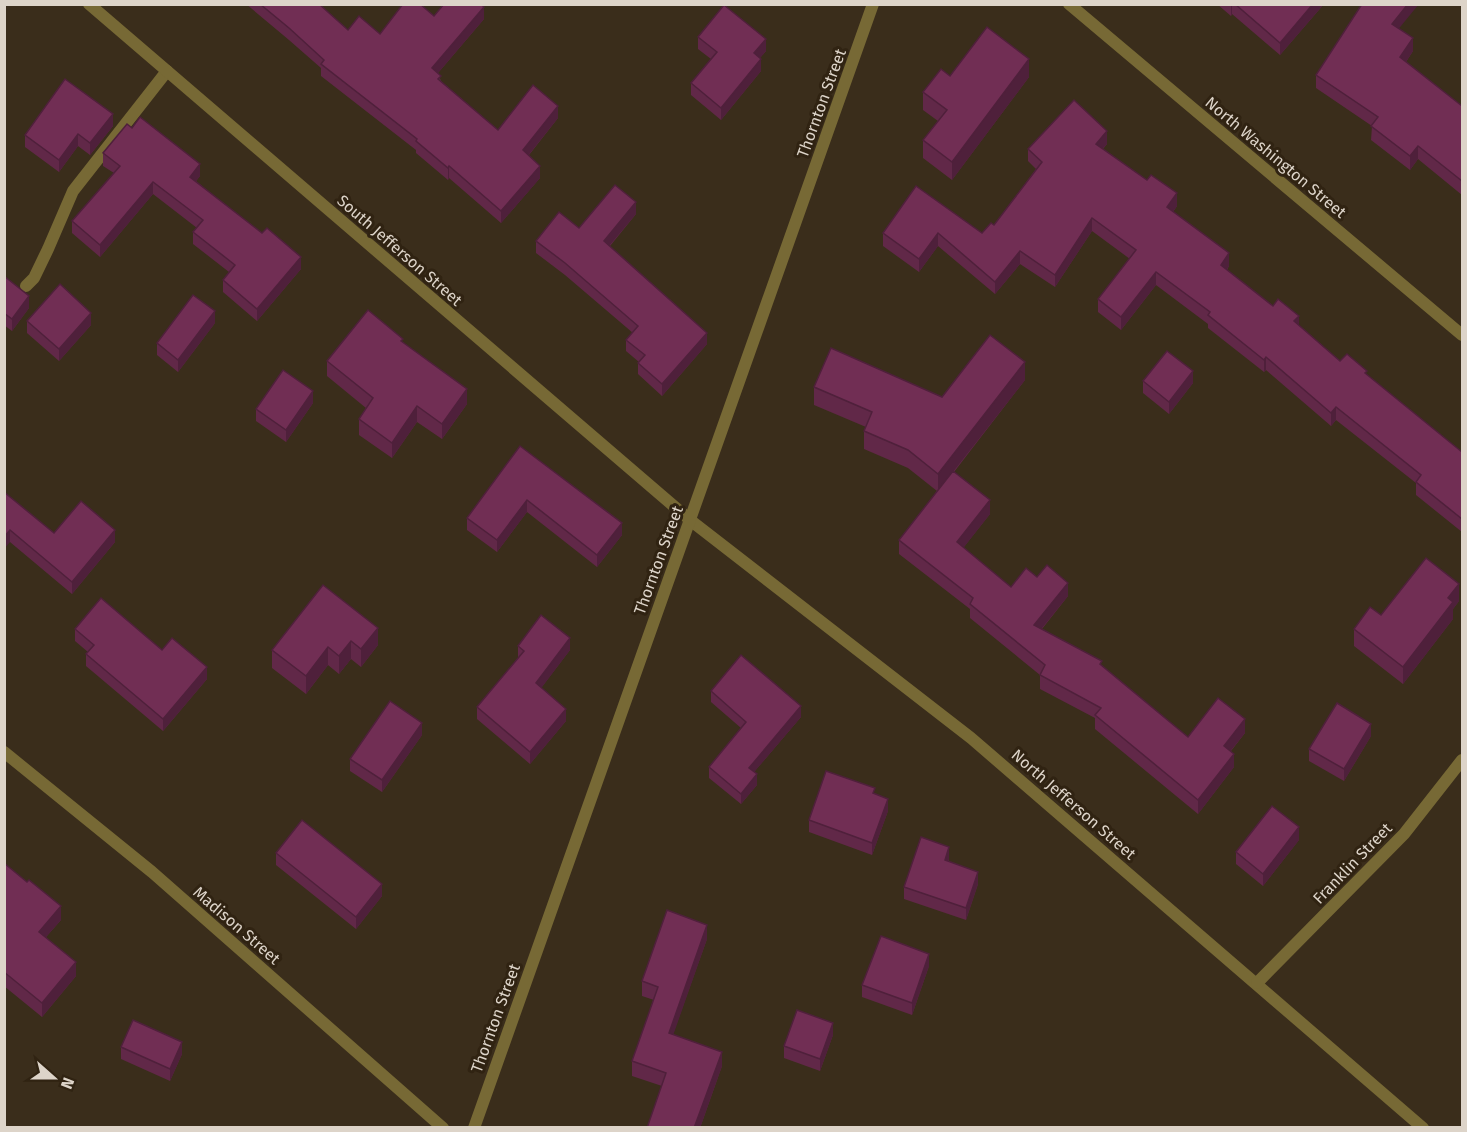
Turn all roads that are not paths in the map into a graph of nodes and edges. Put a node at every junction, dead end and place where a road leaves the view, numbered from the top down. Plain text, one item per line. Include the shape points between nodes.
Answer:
1 (90, 4) edge
2 (873, 4) edge
3 (1069, 4) edge
4 (167, 71) junction
5 (26, 286) dead end
6 (1462, 335) edge
7 (690, 520) junction
8 (4, 752) edge
9 (1462, 760) edge
10 (1257, 983) junction
11 (443, 1128) edge
12 (474, 1128) edge
13 (1423, 1128) edge

1 - 4 street, South Jefferson Street
2 - 7 street, Thornton Street
3 - 6 street, North Washington Street
4 - 5 street via 73,191 48,249
4 - 7 street, South Jefferson Street
7 - 10 street, North Jefferson Street via 971,738
7 - 12 street, Thornton Street
8 - 11 street, Madison Street via 152,872
9 - 10 street, Franklin Street via 1404,834
10 - 13 street, North Jefferson Street

